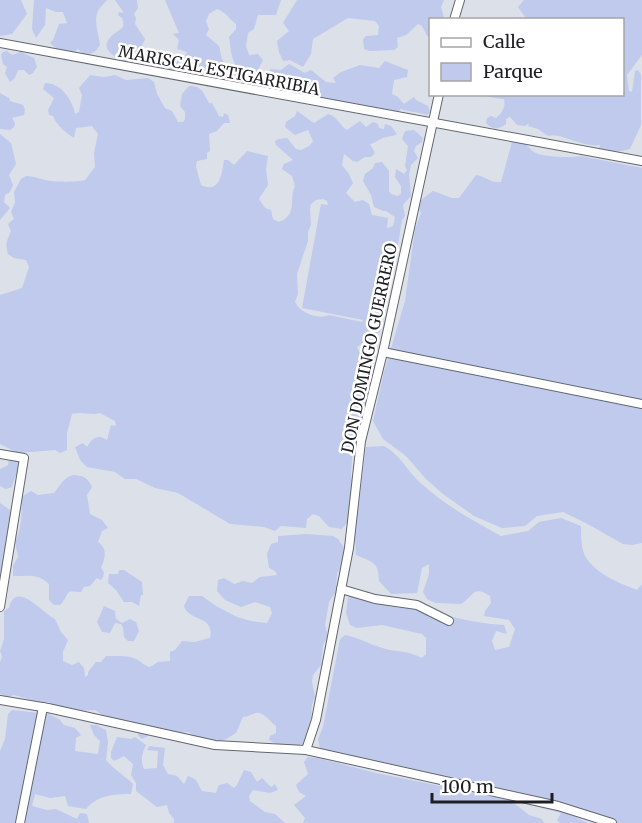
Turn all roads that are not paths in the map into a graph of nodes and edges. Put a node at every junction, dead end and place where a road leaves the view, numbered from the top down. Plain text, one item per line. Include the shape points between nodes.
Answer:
1 (460, 0) edge
2 (455, 18) edge
3 (0, 43) edge
4 (439, 96) edge
5 (433, 124) junction
6 (642, 161) edge
7 (383, 352) junction
8 (642, 404) edge
9 (0, 454) edge
10 (341, 589) junction
11 (0, 606) edge
12 (450, 621) dead end
13 (0, 700) edge
14 (44, 707) junction
15 (306, 750) junction
16 (20, 823) edge
17 (612, 823) edge

1 - 2 street
3 - 5 street, MARISCAL ESTIGARRIBIA
4 - 5 street, DON DOMINGO GUERRERO
5 - 6 street, MARISCAL ESTIGARRIBIA
5 - 7 street, DON DOMINGO GUERRERO
7 - 8 street
7 - 10 street, DON DOMINGO GUERRERO via 361,441
9 - 11 street via 24,458
10 - 12 street via 417,605
10 - 15 street, DON DOMINGO GUERRERO via 316,720
13 - 14 street
14 - 15 street via 215,746
14 - 16 street
15 - 17 street via 558,806

